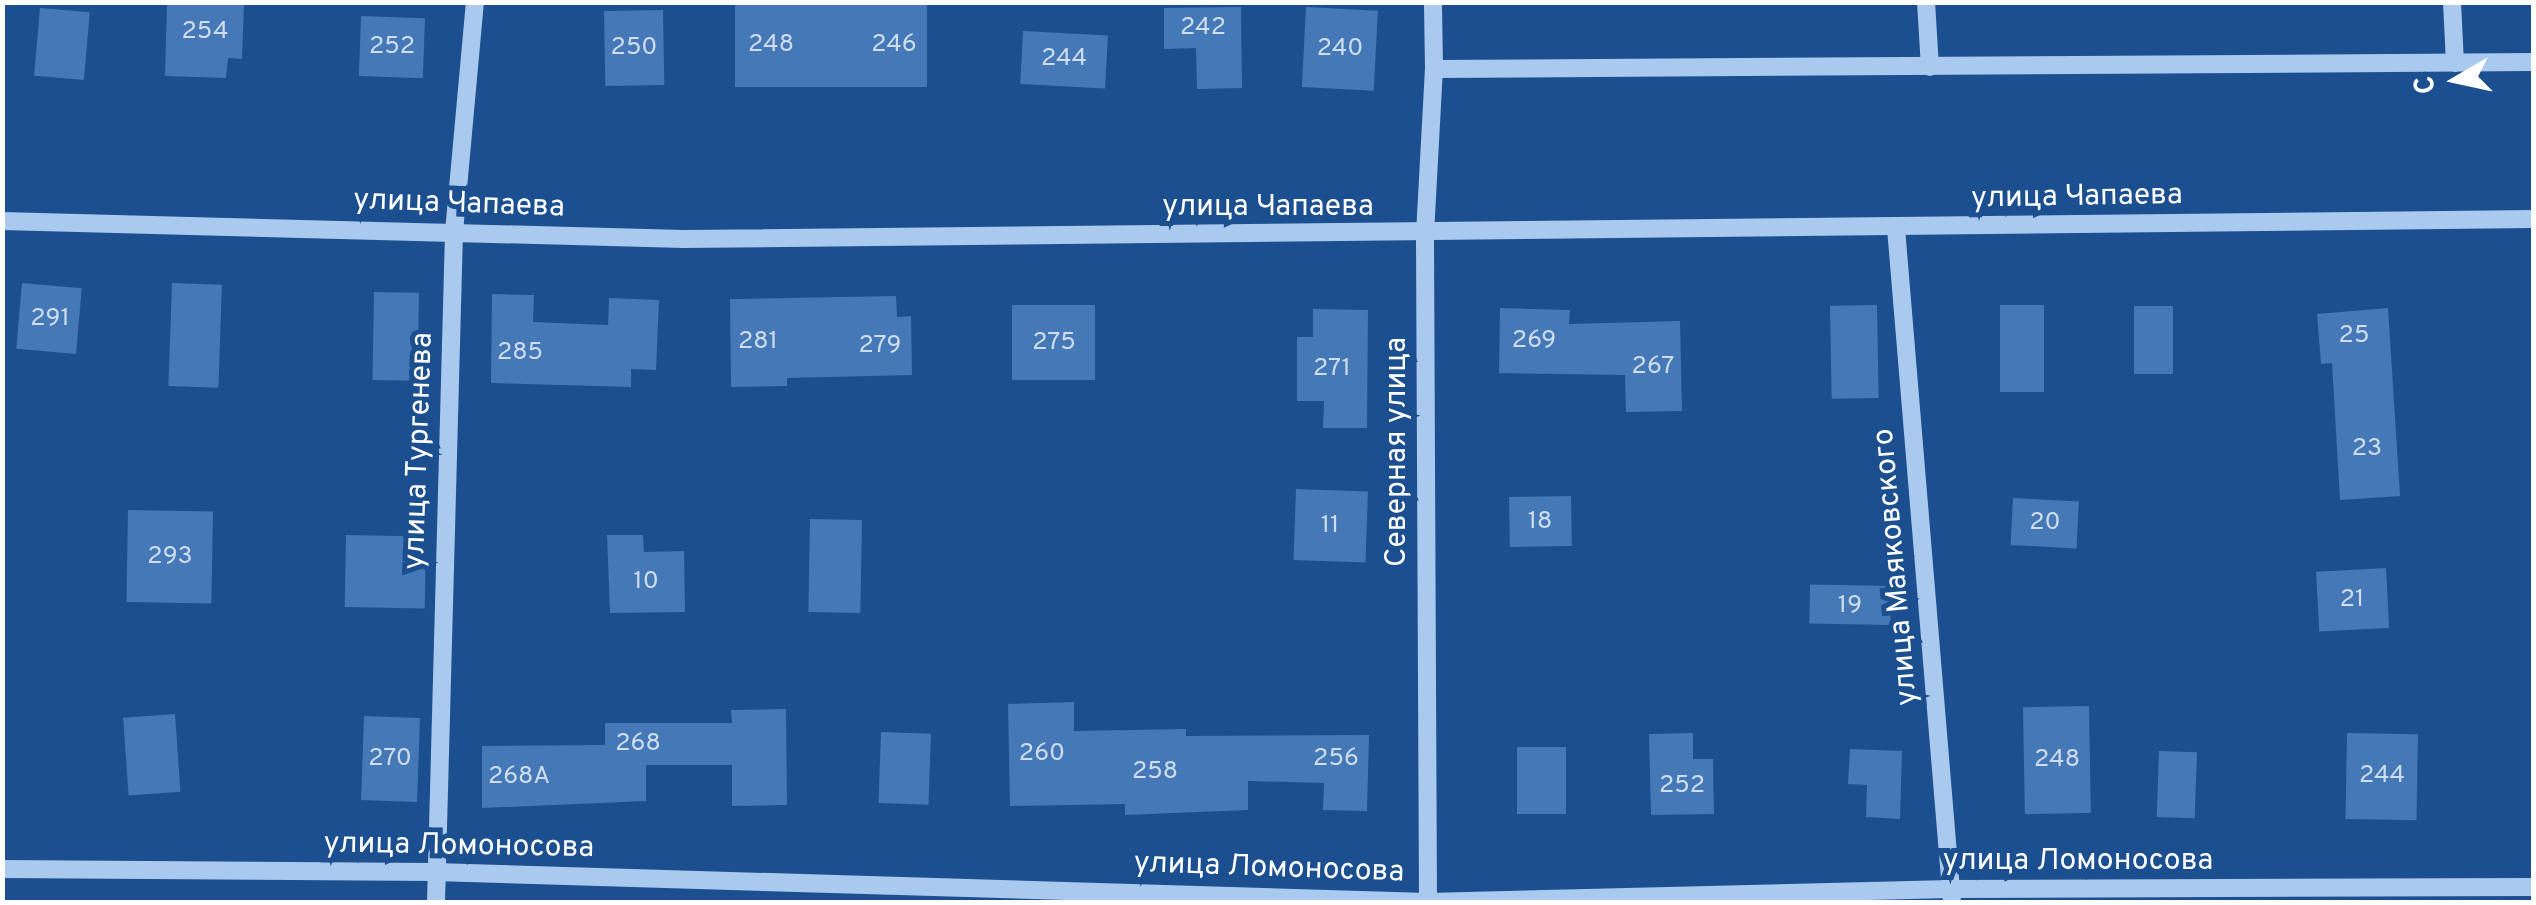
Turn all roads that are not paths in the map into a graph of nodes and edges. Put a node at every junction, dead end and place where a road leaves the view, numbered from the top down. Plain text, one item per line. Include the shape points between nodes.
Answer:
1 (475, 2) edge
2 (1432, 2) edge
3 (1926, 2) edge
4 (2452, 2) edge
5 (2534, 62) edge
6 (2454, 63) junction
7 (1930, 67) junction
8 (1434, 68) junction
9 (2534, 219) edge
10 (2, 221) edge
11 (1896, 228) junction
12 (454, 232) junction
13 (1425, 234) junction
14 (2, 869) edge
15 (435, 872) junction
16 (2534, 888) edge
17 (2507, 895) edge
18 (1951, 896) edge
19 (436, 902) edge
20 (1428, 902) edge

1 - 12 street, улица Тургенева
2 - 8 street, Северная улица
3 - 7 street
4 - 6 street
5 - 6 street
6 - 7 street
7 - 8 street
8 - 13 street, Северная улица
9 - 11 street, улица Чапаева
10 - 12 street, улица Чапаева
11 - 13 street, улица Чапаева
11 - 18 street, улица Маяковского
12 - 13 street, улица Чапаева via 684,239
12 - 15 street, улица Тургенева
13 - 20 street, Северная улица
14 - 15 street, улица Ломоносова
15 - 19 street, улица Тургенева
15 - 20 street, улица Ломоносова
16 - 17 street, улица Ломоносова
17 - 18 street, улица Ломоносова
18 - 20 street, улица Ломоносова

